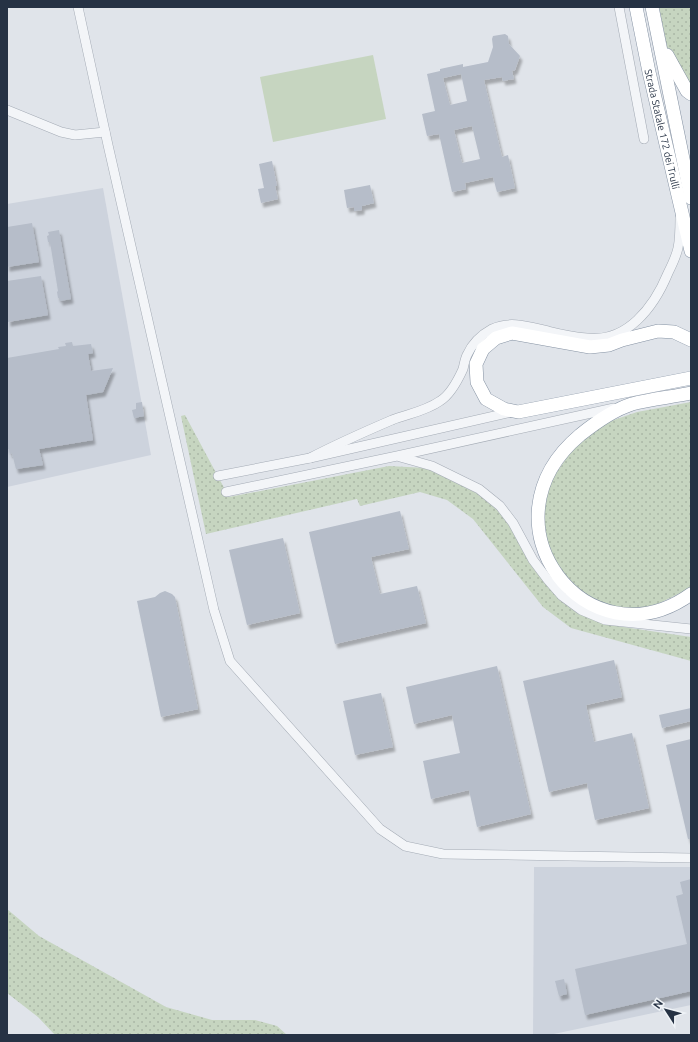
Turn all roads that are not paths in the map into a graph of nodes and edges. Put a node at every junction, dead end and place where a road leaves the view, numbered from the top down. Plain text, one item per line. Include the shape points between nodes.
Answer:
1 (78, 7) edge
2 (619, 7) edge
3 (636, 7) edge
4 (652, 7) edge
5 (658, 38) junction
6 (691, 94) edge
7 (7, 110) edge
8 (105, 132) junction
9 (644, 139) dead end
10 (686, 202) edge
11 (691, 251) edge
12 (691, 340) edge
13 (688, 378) edge
14 (689, 393) edge
15 (631, 404) junction
16 (515, 412) junction
17 (397, 456) junction
18 (310, 458) junction
19 (218, 476) dead end
20 (226, 492) dead end
21 (691, 594) edge
22 (691, 629) edge
23 (691, 858) edge

1 - 8 street
2 - 9 street
3 - 10 highway, Strada Statale 172 dei Trulli via 649,72
4 - 5 highway, Strada Statale 172 dei Trulli
5 - 6 highway via 686,91
5 - 10 highway, Strada Statale 172 dei Trulli
7 - 8 street via 61,132 75,135
8 - 23 street via 214,610 230,661 380,829 405,846 443,854
10 - 11 highway, Strada Statale 172 dei Trulli
10 - 18 street via 678,248 667,277 651,305 628,328 616,335 598,339 550,332 527,325 494,328 481,335 467,354 457,380 441,401 350,438
12 - 16 highway via 674,332 658,331 609,345 590,347 512,334 496,338 483,349 476,364 477,382 486,399 504,410
13 - 16 highway
14 - 15 highway
15 - 17 street
15 - 21 highway via 587,429 570,443 551,468 539,501 538,532 549,563 565,586 597,606 626,614 648,613
16 - 18 street
17 - 20 street
17 - 22 street via 432,466 479,488 500,506 513,523 533,560 548,580 562,596 580,610 604,620
18 - 19 street

